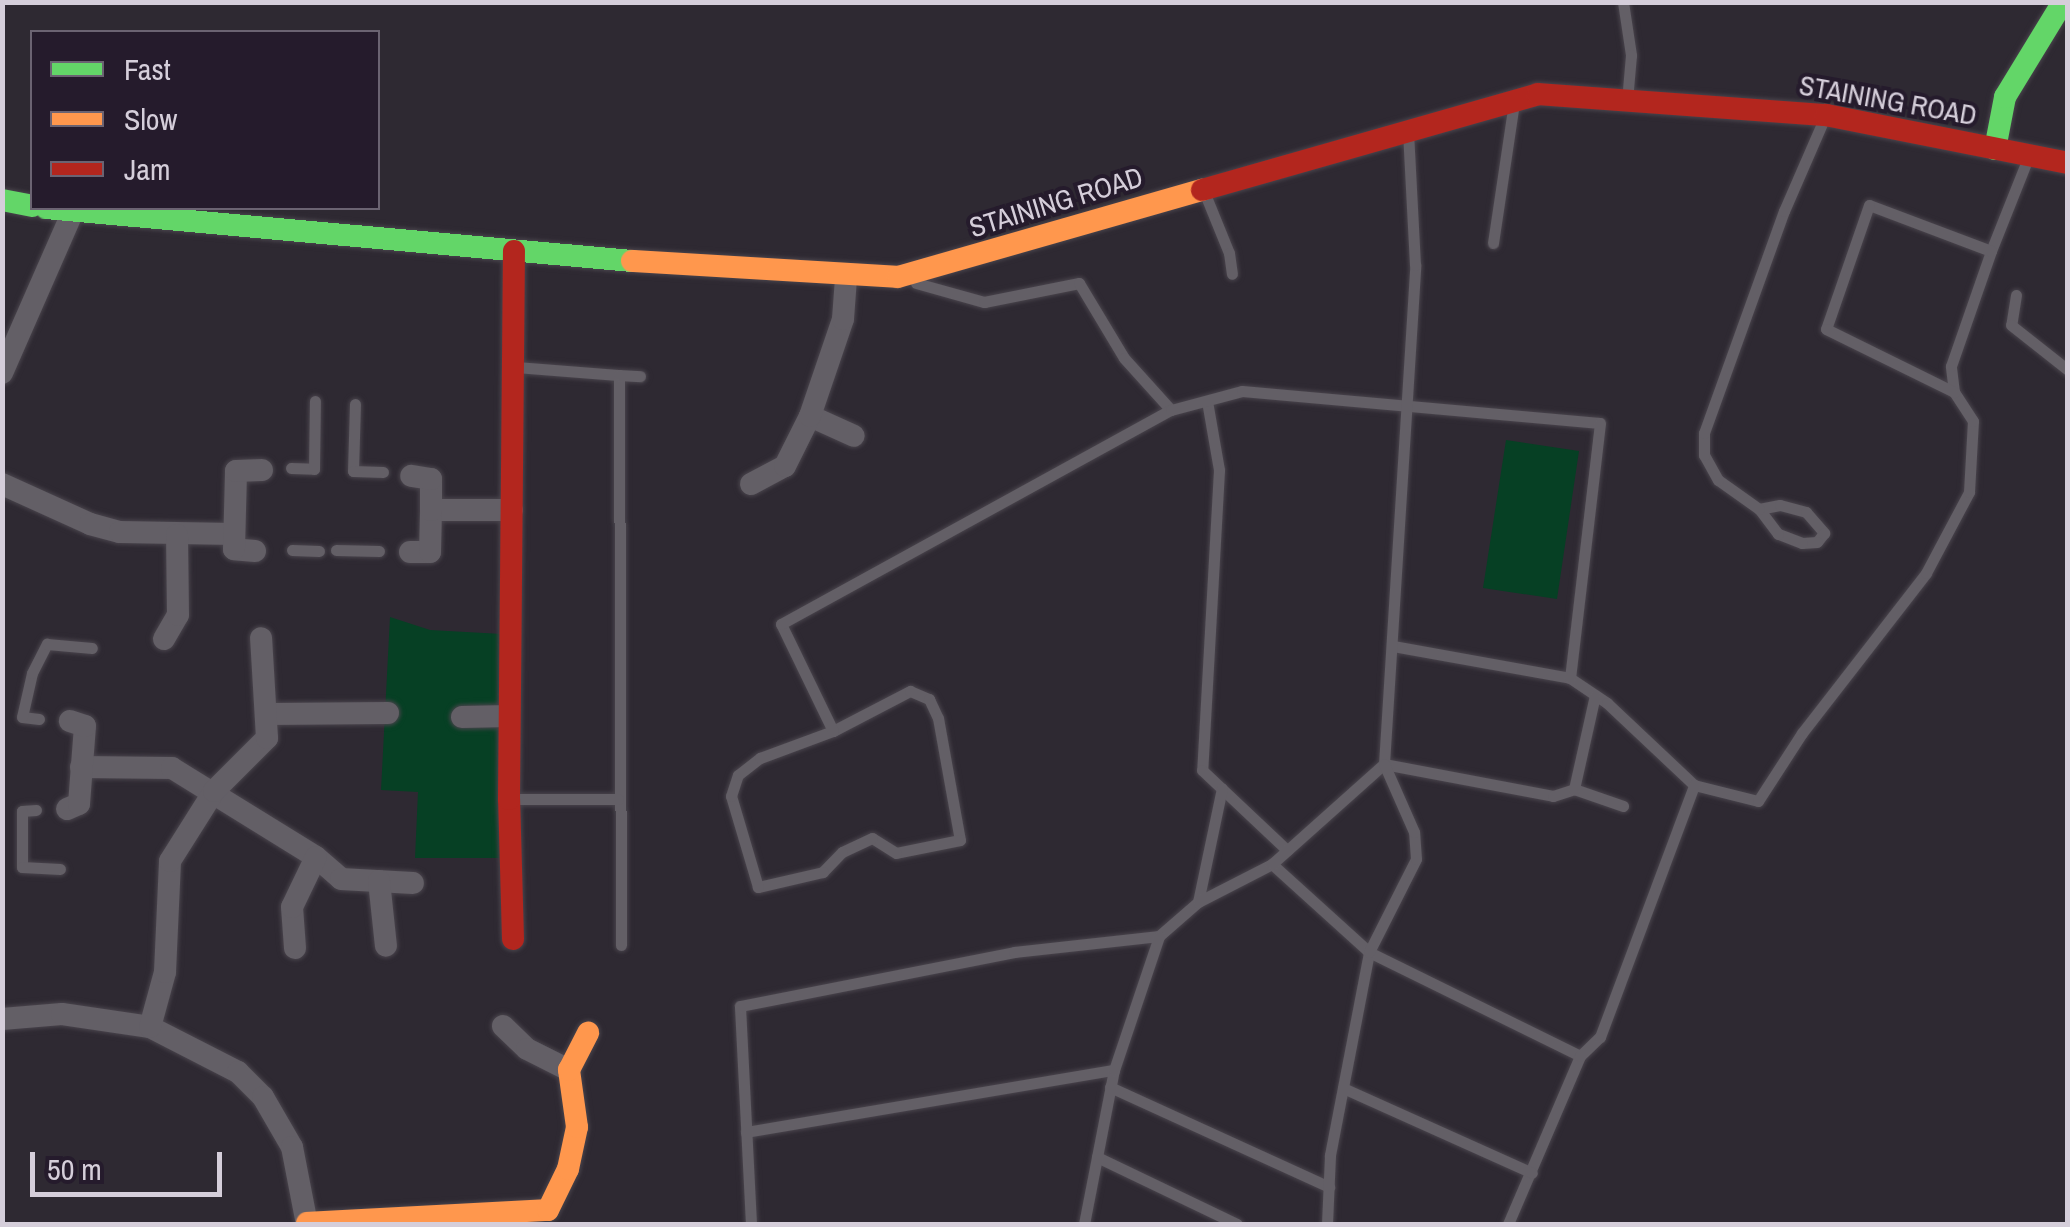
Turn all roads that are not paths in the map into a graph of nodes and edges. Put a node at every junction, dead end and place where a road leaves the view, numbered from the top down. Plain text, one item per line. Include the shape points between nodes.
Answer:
1 (1623, 2) edge
2 (2063, 2) edge
3 (1628, 97) junction
4 (1515, 98) junction
5 (1826, 115) junction
6 (1408, 134) junction
7 (1994, 149) junction
8 (2028, 156) junction
9 (2068, 163) edge
10 (1203, 190) junction
11 (2, 200) edge
12 (30, 206) edge
13 (64, 210) edge
14 (73, 211) junction
15 (1493, 242) dead end
16 (1991, 251) junction
17 (514, 252) junction
18 (1232, 274) dead end
19 (898, 277) junction
20 (846, 278) junction
21 (2016, 294) dead end
22 (511, 366) junction
23 (2068, 370) edge
24 (2, 373) edge
25 (618, 376) junction
26 (640, 376) dead end
27 (1954, 392) junction
28 (315, 401) dead end
29 (1207, 401) junction
30 (355, 404) dead end
31 (1408, 406) junction
32 (1172, 410) junction
33 (810, 416) junction
34 (854, 436) dead end
35 (291, 468) dead end
36 (262, 470) dead end
37 (383, 472) dead end
38 (411, 476) dead end
39 (2, 484) edge
40 (752, 484) dead end
41 (1759, 508) junction
42 (431, 510) junction
43 (512, 510) junction
44 (234, 534) junction
45 (177, 535) junction
46 (292, 550) dead end
47 (336, 550) dead end
48 (255, 551) dead end
49 (319, 551) dead end
50 (379, 551) dead end
51 (410, 552) dead end
52 (261, 638) dead end
53 (164, 639) dead end
54 (1392, 646) junction
55 (92, 648) dead end
56 (1570, 678) junction
57 (1595, 695) junction
58 (388, 713) dead end
59 (269, 714) junction
60 (509, 716) junction
61 (462, 717) dead end
62 (39, 719) dead end
63 (70, 722) dead end
64 (833, 731) junction
65 (1384, 764) junction
66 (81, 768) junction
67 (1694, 784) junction
68 (1222, 788) junction
69 (1574, 789) junction
70 (214, 791) junction
71 (509, 799) junction
72 (618, 799) junction
73 (1624, 806) dead end
74 (67, 809) dead end
75 (36, 810) dead end
76 (1287, 850) junction
77 (316, 857) junction
78 (1272, 864) junction
79 (60, 869) dead end
80 (379, 882) junction
81 (413, 883) dead end
82 (1198, 902) junction
83 (1159, 936) junction
84 (513, 939) dead end
85 (386, 946) dead end
86 (621, 946) dead end
87 (295, 948) dead end
88 (1369, 952) junction
89 (2, 1020) edge
90 (503, 1026) dead end
91 (150, 1028) junction
92 (588, 1033) dead end
93 (1580, 1056) junction
94 (569, 1070) junction
95 (1114, 1070) junction
96 (1110, 1087) junction
97 (1343, 1088) junction
98 (746, 1132) junction
99 (1097, 1157) junction
100 (1532, 1174) junction
101 (1329, 1186) junction
102 (548, 1210) junction
103 (307, 1224) edge
104 (568, 1224) edge
105 (750, 1224) edge
106 (1084, 1224) edge
107 (1237, 1224) edge
108 (1327, 1224) edge
109 (1508, 1224) edge

1 - 3 lane via 1631,55
2 - 7 street via 2005,97
3 - 4 street, STAINING ROAD
3 - 5 street, STAINING ROAD
4 - 6 street, STAINING ROAD
4 - 15 lane
5 - 7 street, STAINING ROAD
5 - 41 lane via 1704,433 1704,455 1718,480
6 - 10 street, STAINING ROAD
6 - 31 lane via 1416,265
7 - 8 street, STAINING ROAD
8 - 9 street, STAINING ROAD
8 - 16 lane
10 - 18 lane
10 - 19 street, STAINING ROAD
11 - 12 street
13 - 14 street, STAINING ROAD
14 - 17 street, STAINING ROAD
14 - 24 street
16 - 27 lane via 1951,366
16 - 27 lane via 1869,206 1826,329
17 - 20 street, STAINING ROAD
17 - 22 street
19 - 20 street, STAINING ROAD
19 - 32 lane via 984,302 1079,282 1124,358
20 - 33 street via 843,319
21 - 23 lane via 2011,325
22 - 25 lane
22 - 43 street
25 - 26 lane
25 - 72 lane
27 - 67 lane via 1973,421 1969,492 1926,573 1758,801
28 - 35 lane via 314,469
29 - 31 lane via 1242,391
29 - 32 lane
29 - 68 lane via 1220,470 1202,770
30 - 37 lane via 354,471
31 - 54 lane
31 - 56 lane via 1600,424
32 - 64 lane via 781,624
33 - 34 street
33 - 40 street via 785,466
36 - 44 street via 236,471
38 - 42 street via 430,479
39 - 45 street via 100,527
41 - 41 lane via 1790,539 1816,542 1824,533 1806,512
42 - 43 street
42 - 51 street via 430,552
43 - 60 street
44 - 45 street
44 - 48 street via 234,549
45 - 53 street via 178,616
46 - 49 lane
47 - 50 lane
52 - 59 street
54 - 56 lane
54 - 65 lane
55 - 62 lane via 47,644 22,717
56 - 57 lane
57 - 67 lane
57 - 69 lane
58 - 59 street
59 - 70 street via 267,738
60 - 61 street
60 - 71 street
63 - 66 street via 85,726
64 - 64 lane via 760,758 738,776 731,796 758,887 822,872 842,852 872,838 896,853 960,840 929,699 910,691
65 - 69 lane via 1553,796
65 - 76 lane
65 - 88 lane via 1414,832 1416,859
66 - 70 street via 172,768
66 - 74 street via 79,804
67 - 93 lane via 1600,1037
68 - 76 lane
68 - 82 lane
69 - 73 lane
70 - 77 street
70 - 91 street via 170,861 164,972
71 - 72 lane
71 - 84 street
72 - 86 lane
75 - 79 lane via 22,811 22,867
76 - 78 lane
77 - 80 street via 342,879
77 - 87 street via 292,907
78 - 82 lane
78 - 88 lane
80 - 81 street
80 - 85 street
82 - 83 lane
83 - 95 lane
83 - 98 lane via 1014,952 740,1006
88 - 93 lane
88 - 97 lane
89 - 91 street via 62,1014
90 - 94 street via 527,1049
91 - 103 street via 216,1058 254,1085 292,1147
92 - 94 street
93 - 100 lane
94 - 102 street via 577,1127 568,1170
95 - 96 lane
95 - 98 lane
96 - 99 lane
96 - 101 lane
97 - 100 lane
97 - 101 lane
98 - 105 lane
99 - 106 lane
99 - 107 lane
100 - 109 lane
101 - 108 lane
102 - 103 street
102 - 104 street

